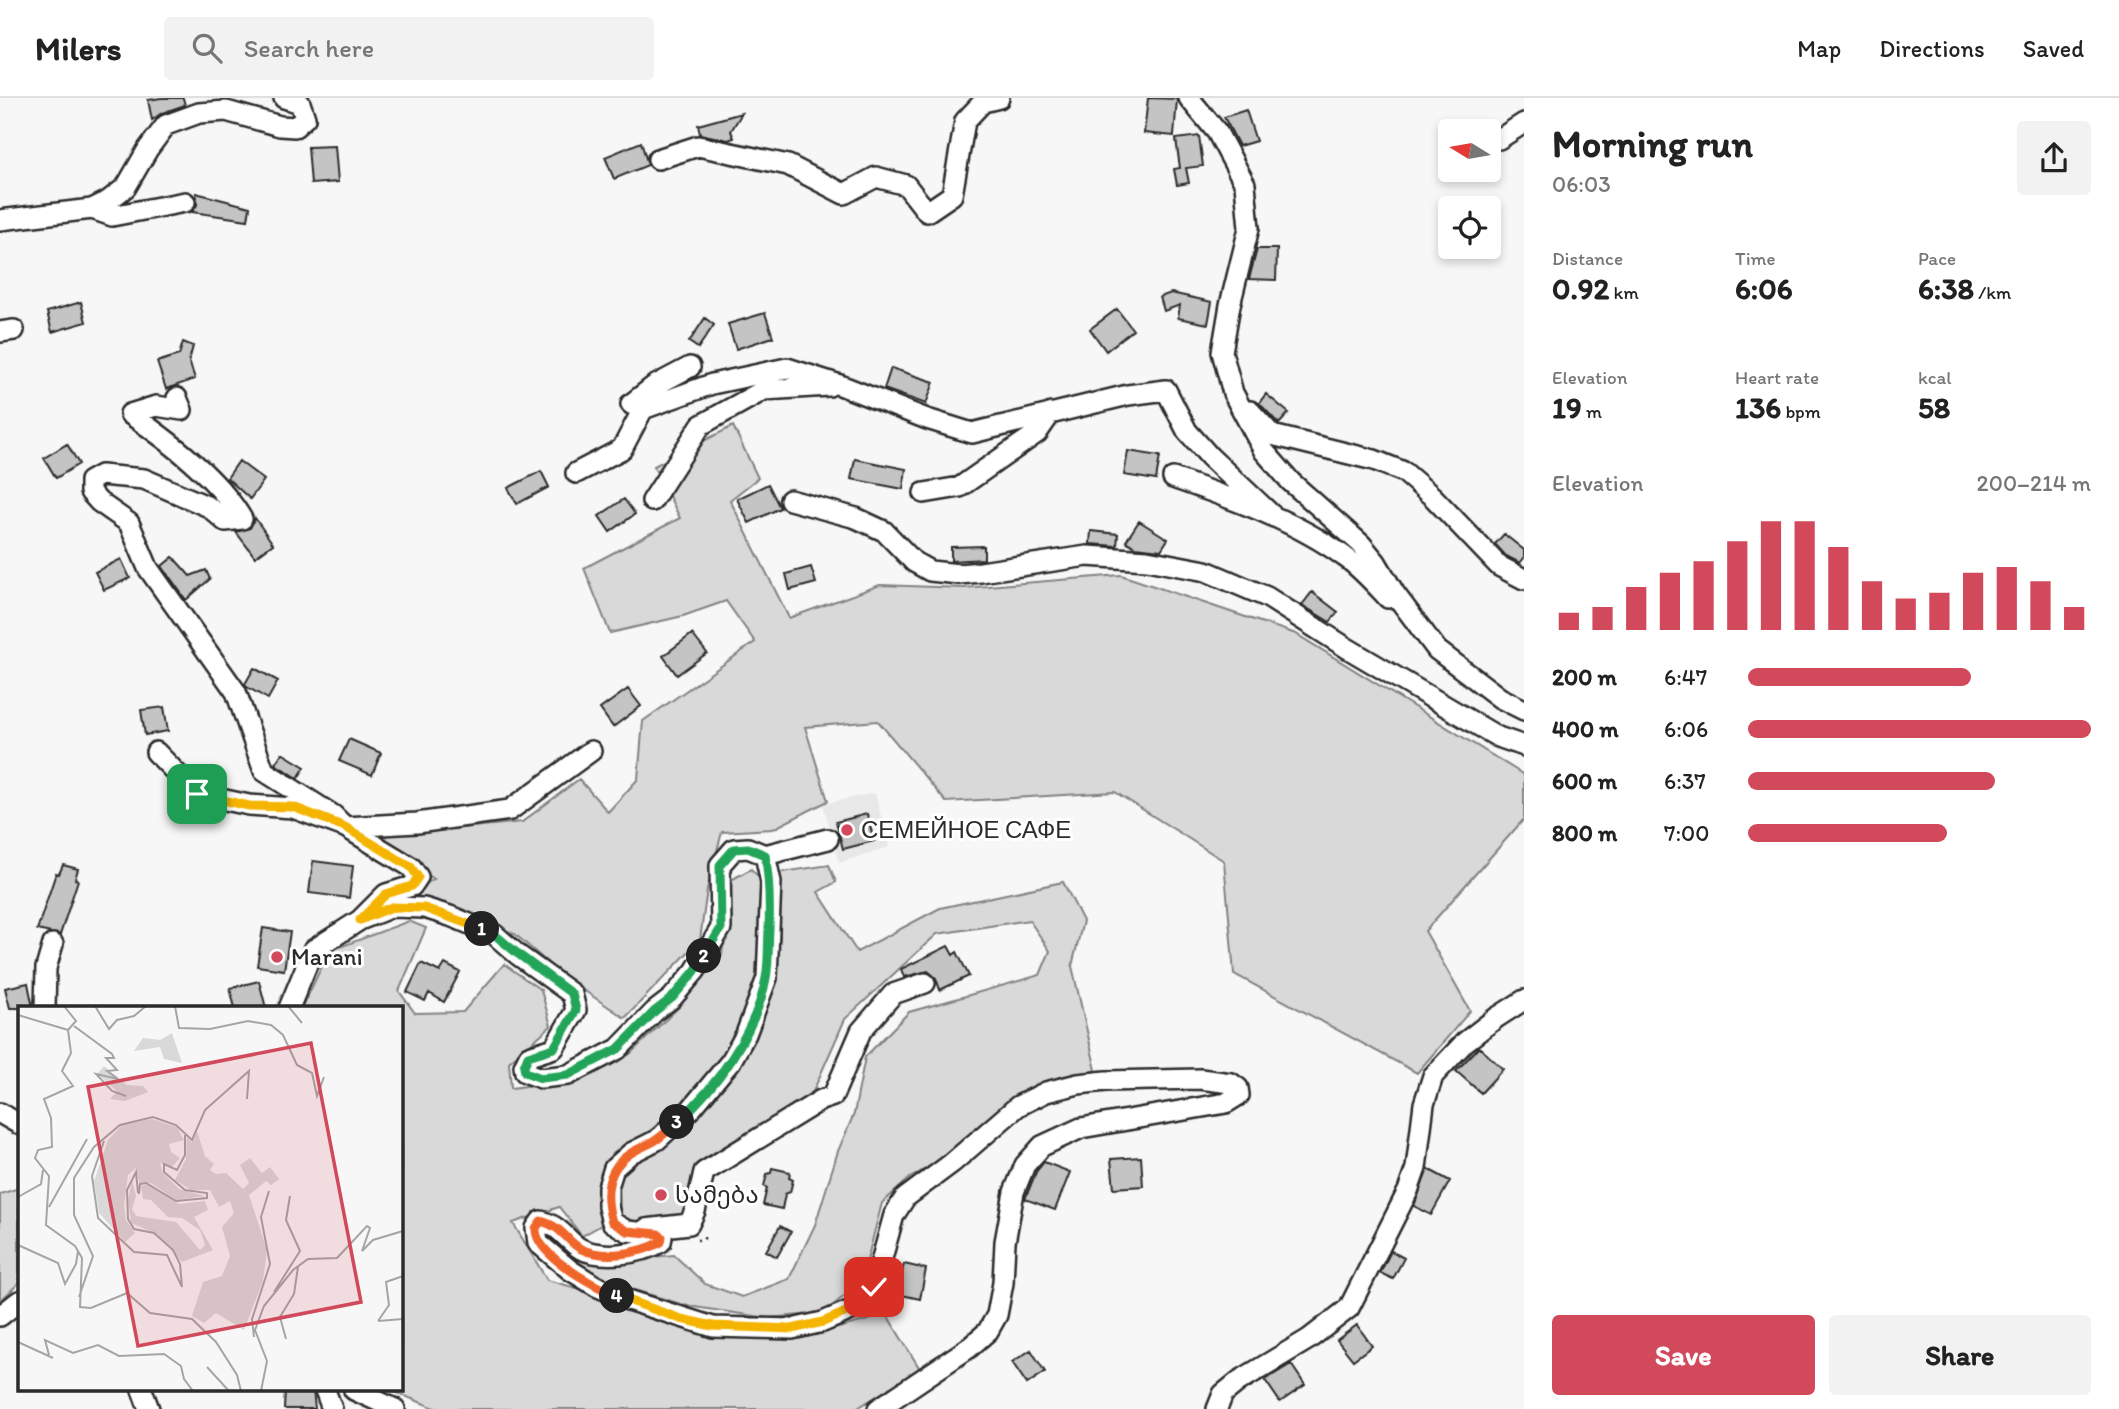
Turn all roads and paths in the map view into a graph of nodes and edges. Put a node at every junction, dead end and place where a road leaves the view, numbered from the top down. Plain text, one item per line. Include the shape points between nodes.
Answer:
1 (284, 98) edge
2 (999, 98) edge
3 (1189, 98) edge
4 (1524, 123) edge
5 (1502, 137) edge
6 (658, 159) dead end
7 (185, 202) dead end
8 (92, 209) junction
9 (0, 220) edge
10 (690, 367) dead end
11 (840, 385) junction
12 (1233, 393) junction
13 (177, 398) dead end
14 (643, 410) junction
15 (1052, 413) junction
16 (576, 473) dead end
17 (1173, 478) dead end
18 (924, 493) dead end
19 (790, 500) dead end
20 (652, 501) dead end
21 (1274, 517) junction
22 (1524, 579) edge
23 (1437, 650) junction
24 (1524, 710) edge
25 (1524, 747) edge
26 (591, 751) dead end
27 (156, 752) dead end
28 (345, 827) junction
29 (828, 839) dead end
30 (765, 855) junction
31 (360, 920) junction
32 (53, 944) dead end
33 (925, 983) dead end
34 (1524, 1000) edge
35 (45, 1006) edge
36 (290, 1006) edge
37 (0, 1113) edge
38 (18, 1123) edge
39 (627, 1231) junction
40 (18, 1302) edge
41 (0, 1316) edge
42 (143, 1392) edge
43 (326, 1392) edge
44 (358, 1392) edge
45 (149, 1409) edge
46 (332, 1409) edge
47 (396, 1409) edge
48 (878, 1409) edge
49 (1217, 1409) edge

1 - 8 street via 300,103 305,118 295,127 226,111 199,113 166,125 126,187
2 - 6 street via 983,102 965,121 952,195 928,212 905,185 876,177 844,194 788,165 698,146
3 - 12 street via 1217,132 1245,184 1249,228 1222,352
4 - 5 street
7 - 8 street via 112,216
8 - 9 street
10 - 14 street via 631,404
11 - 14 street via 787,368 712,384
11 - 15 street via 972,432
11 - 20 street via 764,390 701,425
12 - 22 street via 1272,435 1404,472 1499,566
12 - 23 street via 1264,450 1291,482 1361,544
13 - 28 street via 182,410 156,405 130,414 163,436 231,500 242,519 225,521 209,507 144,479 101,475 90,481 90,492 129,523 148,568 236,692 264,771
14 - 16 street via 622,449
15 - 18 street via 1037,433 960,487
15 - 21 street via 1166,390 1187,432
17 - 21 street
19 - 25 street via 856,518 884,531 914,562 930,571 981,572 1087,556 1206,571 1267,597 1498,737
21 - 23 street via 1347,558
23 - 24 street via 1500,698
26 - 28 street via 510,810 418,823
27 - 28 street via 197,794 249,806 293,807
28 - 31 street via 411,867 418,877 412,886 386,894
29 - 30 street
30 - 31 street via 748,848 734,849 720,865 721,928 695,971 618,1049 568,1075 541,1078 525,1072 524,1066 528,1056 554,1048 576,1010 572,994 494,934 424,908 392,907
30 - 39 street via 771,882 761,998 731,1061 691,1109 657,1140 614,1168 608,1208 612,1222
31 - 36 street via 313,950
32 - 35 street via 46,968
33 - 39 street via 892,994 861,1031 834,1096 704,1172 689,1224
34 - 49 street via 1465,1042 1433,1076 1408,1191 1349,1308 1309,1339 1239,1381 1223,1394
37 - 38 street
39 - 48 street via 658,1234 662,1240 638,1250 606,1254 580,1248 541,1221 535,1233 538,1243 596,1286 681,1319 713,1326 792,1329 823,1322 858,1307 874,1287 894,1215 905,1198 1018,1106 1046,1092 1106,1081 1200,1079 1238,1088 1240,1095 1226,1103 1081,1128 1042,1146 1025,1165 1014,1192 1003,1283 997,1315 988,1331
40 - 41 street
42 - 45 street
43 - 46 street
44 - 47 street

